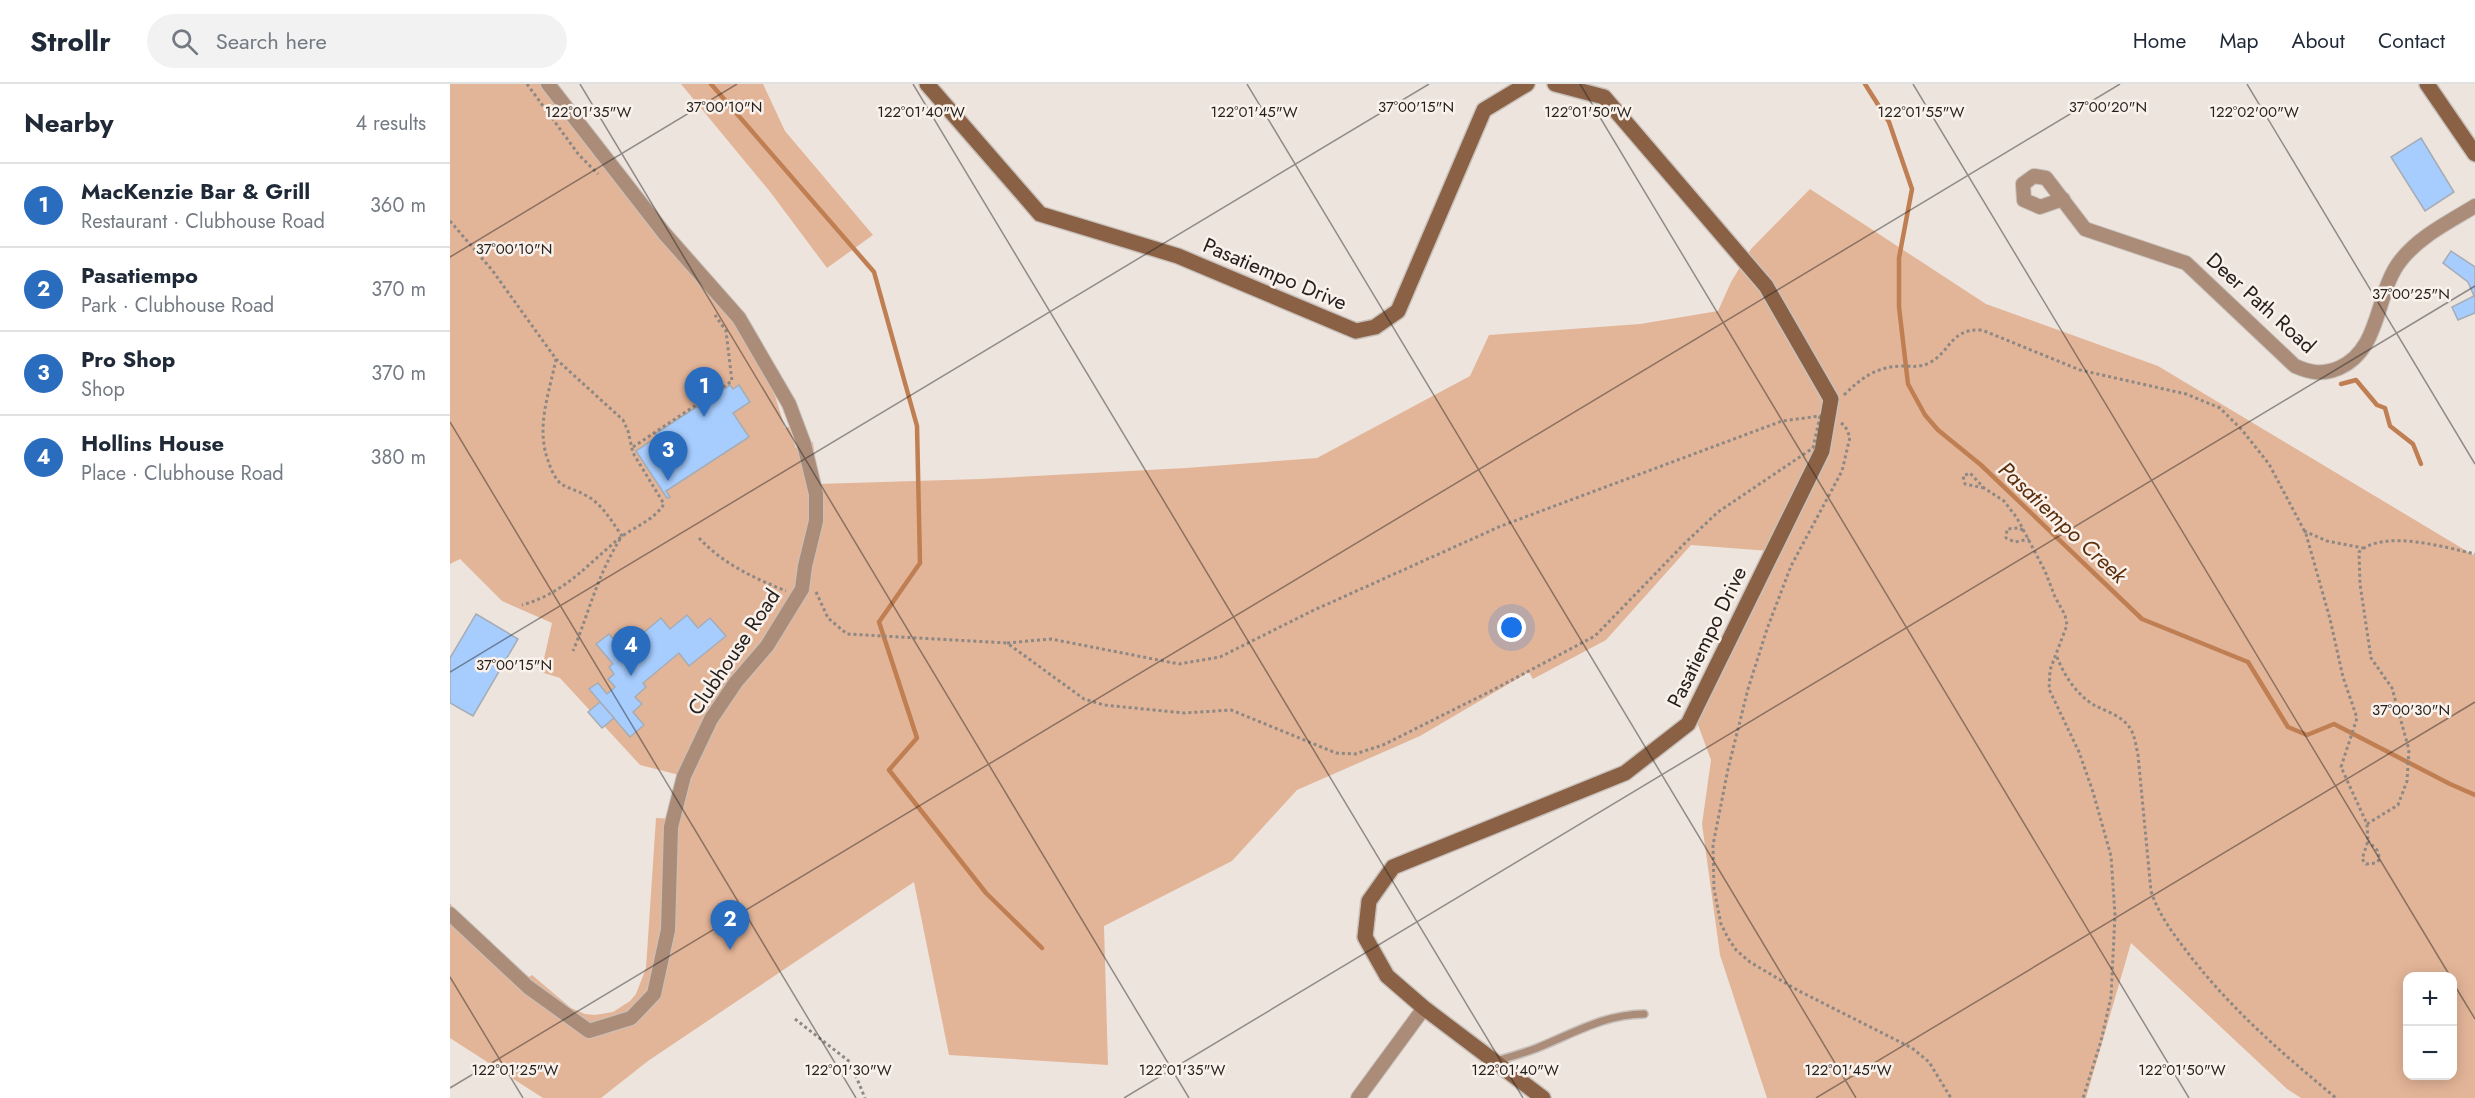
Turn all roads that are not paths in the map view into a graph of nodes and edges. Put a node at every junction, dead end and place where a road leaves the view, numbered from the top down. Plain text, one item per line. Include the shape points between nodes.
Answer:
1 (548, 84) edge
2 (927, 84) edge
3 (1527, 84) edge
4 (1555, 84) edge
5 (2427, 84) edge
6 (2475, 154) edge
7 (2063, 199) dead end
8 (2475, 206) edge
9 (450, 914) edge
10 (1424, 1008) junction
11 (1644, 1014) dead end
12 (1494, 1061) junction
13 (1358, 1098) edge
14 (1543, 1098) edge

1 - 9 street, Clubhouse Road via 664,233 739,318 789,404 816,494 816,521 802,589 767,646 711,719 684,776 671,826 668,930 654,993 631,1017 589,1031 528,987
2 - 3 street, Pasatiempo Drive via 1040,214 1178,256 1356,331 1375,327 1398,311 1484,110
4 - 10 street, Pasatiempo Drive via 1604,97 1766,286 1831,399 1822,451 1688,723 1625,773 1394,867 1369,901 1365,937 1387,976
5 - 6 street
7 - 8 street, Deer Path Road via 2085,229 2186,263 2295,366 2310,373 2326,374 2346,365 2361,351 2371,334 2389,276 2402,259 2421,240
10 - 12 street, Pasatiempo Drive
10 - 13 street
11 - 12 lane via 1625,1014
12 - 14 street, Pasatiempo Drive

